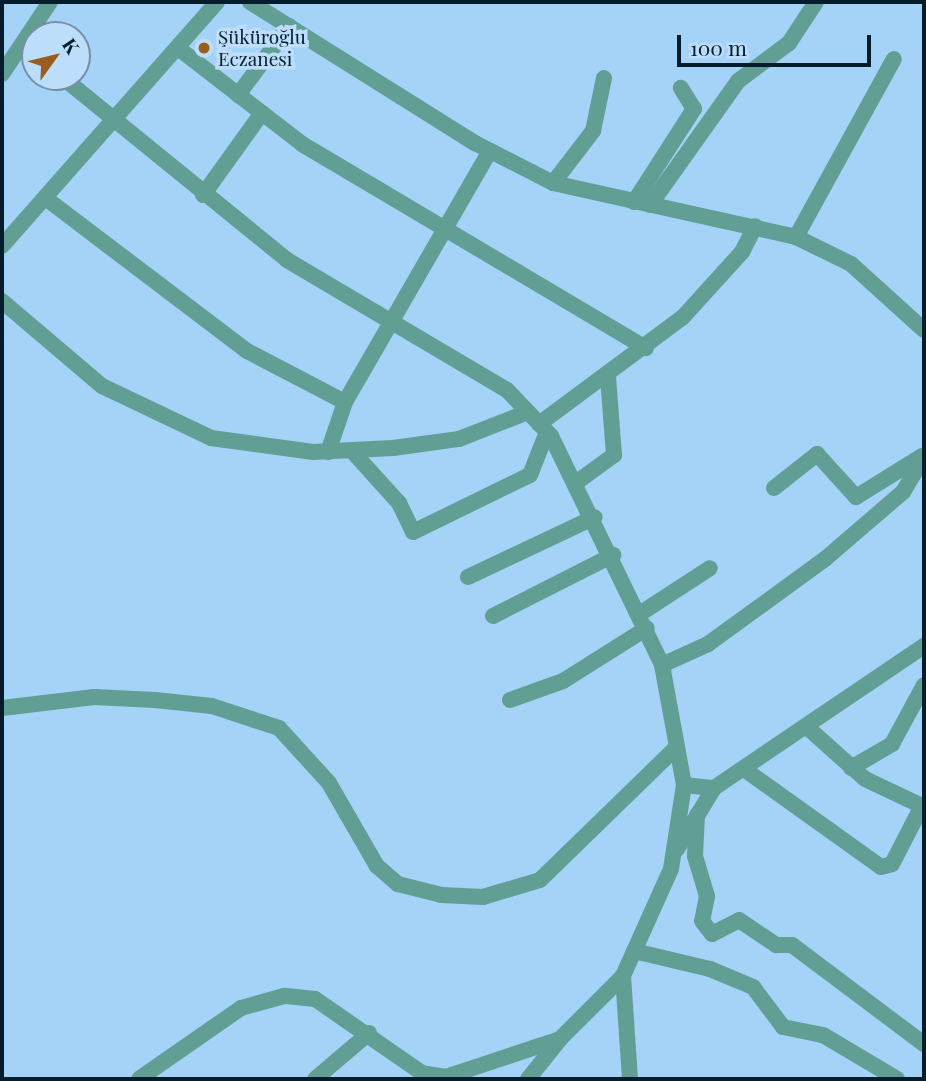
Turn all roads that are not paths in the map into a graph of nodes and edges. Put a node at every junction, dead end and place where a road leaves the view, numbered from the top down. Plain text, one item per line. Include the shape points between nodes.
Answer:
1 (50, 2) edge
2 (217, 2) edge
3 (250, 2) edge
4 (816, 2) edge
5 (42, 21) edge
6 (289, 26) junction
7 (178, 48) junction
8 (21, 58) edge
9 (894, 60) dead end
10 (2, 74) edge
11 (604, 78) dead end
12 (681, 88) dead end
13 (79, 91) edge
14 (238, 94) junction
15 (262, 113) junction
16 (116, 122) junction
17 (490, 151) junction
18 (553, 183) junction
19 (203, 195) junction
20 (48, 200) junction
21 (642, 203) junction
22 (755, 226) junction
23 (443, 233) junction
24 (796, 237) junction
25 (2, 246) edge
26 (2, 301) edge
27 (394, 319) junction
28 (924, 330) edge
29 (646, 348) junction
30 (608, 377) junction
31 (345, 402) junction
32 (538, 423) junction
33 (352, 451) junction
34 (328, 452) junction
35 (924, 456) edge
36 (576, 482) junction
37 (774, 488) dead end
38 (595, 517) junction
39 (613, 555) junction
40 (710, 568) dead end
41 (468, 577) dead end
42 (493, 616) dead end
43 (644, 620) junction
44 (924, 646) edge
45 (662, 665) junction
46 (924, 685) edge
47 (510, 700) dead end
48 (2, 708) edge
49 (808, 728) junction
50 (677, 747) junction
51 (851, 768) junction
52 (744, 769) junction
53 (684, 785) junction
54 (714, 788) junction
55 (923, 807) edge
56 (698, 815) junction
57 (673, 854) junction
58 (634, 951) junction
59 (623, 976) junction
60 (369, 1033) junction
61 (560, 1040) junction
62 (924, 1044) edge
63 (139, 1079) edge
64 (316, 1079) edge
65 (528, 1079) edge
66 (630, 1079) edge
67 (897, 1079) edge

1 - 5 street
2 - 7 street
3 - 6 street
4 - 21 street via 789,43 738,80
6 - 14 street
6 - 17 street
7 - 14 street
7 - 16 street
8 - 10 street
9 - 24 street
11 - 18 street via 593,131
12 - 21 street via 694,108
13 - 16 street
14 - 15 street
15 - 19 street
15 - 23 street
16 - 19 street
16 - 20 street
17 - 18 street
17 - 23 street
18 - 21 street
19 - 27 street via 288,260
20 - 25 street
20 - 31 street via 247,351
21 - 22 street
22 - 24 street
22 - 29 street via 708,292
23 - 27 street
23 - 29 street via 531,285 560,293
24 - 28 street via 851,264
26 - 34 street via 102,386 179,426 246,445
27 - 31 street
27 - 32 street via 507,390
29 - 30 street
30 - 32 street
30 - 36 street via 614,455
31 - 34 street
32 - 33 street via 458,439
32 - 33 street via 530,475 413,532 399,503
32 - 36 street
33 - 34 street
35 - 37 street via 856,497 817,454
35 - 45 street via 903,492 825,559 708,644
36 - 38 street
38 - 39 street
38 - 41 street
39 - 42 street
39 - 43 street
40 - 43 street
43 - 45 street
43 - 47 street via 563,681
44 - 49 street
45 - 50 street
46 - 51 street via 892,744
48 - 50 street via 94,697 155,701 212,706 279,728 329,783 377,866 404,887 441,895 484,897 540,880
49 - 51 street
49 - 52 street
50 - 53 street
51 - 55 street
52 - 54 street
52 - 55 street via 881,867 892,864
53 - 54 street
53 - 57 street
54 - 56 street
56 - 57 street
56 - 62 street via 695,856 707,895 702,921 712,934 739,920 776,945 792,945
57 - 58 street
58 - 59 street
58 - 67 street via 710,969 753,987 783,1027 822,1035
59 - 61 street
59 - 66 street
60 - 61 street via 422,1073 446,1077
60 - 63 street via 315,999 285,996 241,1008
60 - 64 street
61 - 65 street

